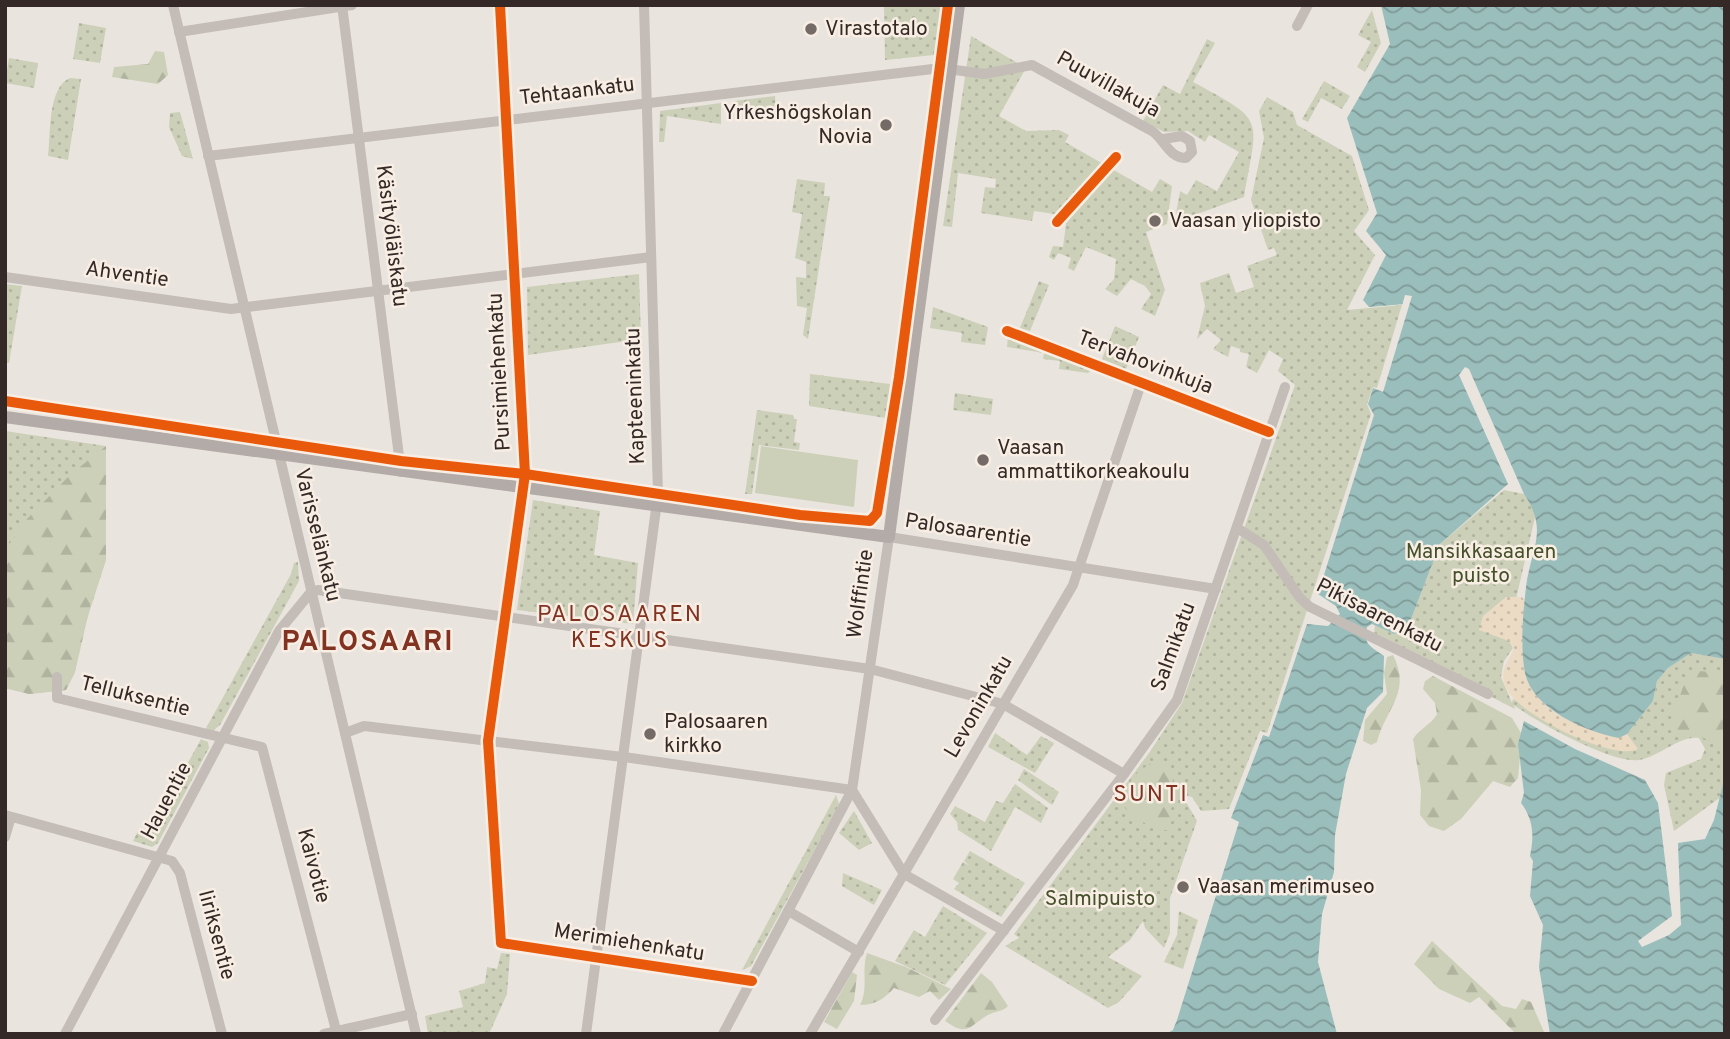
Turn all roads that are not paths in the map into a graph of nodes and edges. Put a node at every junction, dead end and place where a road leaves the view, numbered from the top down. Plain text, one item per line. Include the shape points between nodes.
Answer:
1 (173, 5) edge
2 (500, 5) edge
3 (644, 5) edge
4 (959, 5) edge
5 (1308, 5) edge
6 (346, 6) edge
7 (1297, 26) dead end
8 (179, 32) junction
9 (952, 68) junction
10 (647, 102) junction
11 (506, 120) junction
12 (359, 138) junction
13 (1163, 139) dead end
14 (208, 156) junction
15 (651, 257) junction
16 (514, 273) junction
17 (5, 278) edge
18 (379, 290) junction
19 (244, 307) junction
20 (1142, 381) dead end
21 (1285, 387) dead end
22 (5, 417) edge
23 (278, 453) junction
24 (401, 472) junction
25 (523, 487) junction
26 (656, 505) junction
27 (1237, 528) junction
28 (889, 537) junction
29 (1078, 568) junction
30 (1216, 589) junction
31 (312, 592) junction
32 (506, 619) junction
33 (639, 636) junction
34 (870, 669) junction
35 (57, 677) dead end
36 (1488, 694) dead end
37 (1003, 704) junction
38 (345, 733) junction
39 (222, 738) junction
40 (488, 741) junction
41 (622, 757) junction
42 (1124, 774) junction
43 (852, 790) junction
44 (8, 816) edge
45 (5, 837) edge
46 (159, 857) junction
47 (904, 874) junction
48 (790, 912) junction
49 (1004, 932) junction
50 (501, 943) joint
51 (859, 952) junction
52 (594, 957) junction
53 (752, 981) junction
54 (412, 1014) junction
55 (934, 1020) dead end
56 (336, 1032) edge
57 (65, 1034) edge
58 (222, 1034) edge
59 (324, 1034) edge
60 (416, 1034) edge
61 (586, 1034) edge
62 (723, 1034) edge
63 (810, 1034) edge

1 - 8 street, Varisselänkatu
2 - 11 street, Pursimiehenkatu
3 - 10 street, Kapteeninkatu
4 - 9 main road, Wolffintie
5 - 7 street
6 - 8 street
6 - 12 street, Käsityöläiskatu
8 - 14 street, Varisselänkatu
9 - 10 street, Tehtaankatu
9 - 13 street, Puuvillakuja via 984,74 1032,65
9 - 28 main road, Wolffintie
10 - 11 street, Tehtaankatu
10 - 15 street, Kapteeninkatu
11 - 12 street, Tehtaankatu
11 - 16 street, Pursimiehenkatu
12 - 14 street, Tehtaankatu
12 - 18 street, Käsityöläiskatu
14 - 19 street, Varisselänkatu
15 - 16 street, Ahventie
15 - 26 street, Kapteeninkatu
16 - 18 street, Ahventie
16 - 25 street, Pursimiehenkatu
17 - 19 street, Ahventie via 231,309
18 - 19 street, Ahventie
18 - 24 street, Käsityöläiskatu
19 - 23 street, Varisselänkatu
20 - 29 street, Levoninkatu
21 - 27 street, Salmikatu
22 - 23 main road, Palosaarentie
23 - 24 main road, Palosaarentie
23 - 31 street, Varisselänkatu
24 - 25 main road, Palosaarentie
25 - 26 main road, Palosaarentie
25 - 32 street, Pursimiehenkatu
26 - 28 main road, Palosaarentie
26 - 33 street, Kapteeninkatu
27 - 30 street, Salmikatu
27 - 36 street, Pikisaarenkatu via 1264,545 1300,598 1331,618
28 - 29 street, Palosaarentie
28 - 34 street, Wolffintie
29 - 30 street, Palosaarentie
29 - 37 street, Levoninkatu via 1073,585
30 - 42 street, Salmikatu via 1177,700
31 - 32 street
31 - 38 street, Varisselänkatu
31 - 39 street, Hauentie via 286,618
32 - 33 street
32 - 40 street, Pursimiehenkatu
33 - 34 street
33 - 41 street, Kapteeninkatu
34 - 37 street
34 - 43 street, Wolffintie
35 - 39 street, Telluksentie via 57,698
37 - 42 street
37 - 47 street, Levoninkatu
38 - 40 street via 364,726
38 - 54 street, Varisselänkatu
39 - 46 street, Hauentie
39 - 56 street, Kaivotie via 262,747
40 - 41 street
40 - 50 street, Pursimiehenkatu
41 - 43 street
41 - 52 street, Kapteeninkatu
42 - 49 street, Salmikatu
43 - 47 street
43 - 48 street, Wolffintie
44 - 45 street
44 - 46 street
46 - 57 street, Hauentie
46 - 58 street, Iiriksentie via 172,861 180,873
47 - 49 street
47 - 51 street, Levoninkatu
48 - 51 street
48 - 53 street, Wolffintie
49 - 55 street, Salmikatu
50 - 52 street, Merimiehenkatu
51 - 63 street, Levoninkatu
52 - 53 street, Merimiehenkatu
52 - 61 street, Kapteeninkatu
53 - 62 street, Wolffintie
54 - 56 street
54 - 60 street, Varisselänkatu
56 - 59 street

